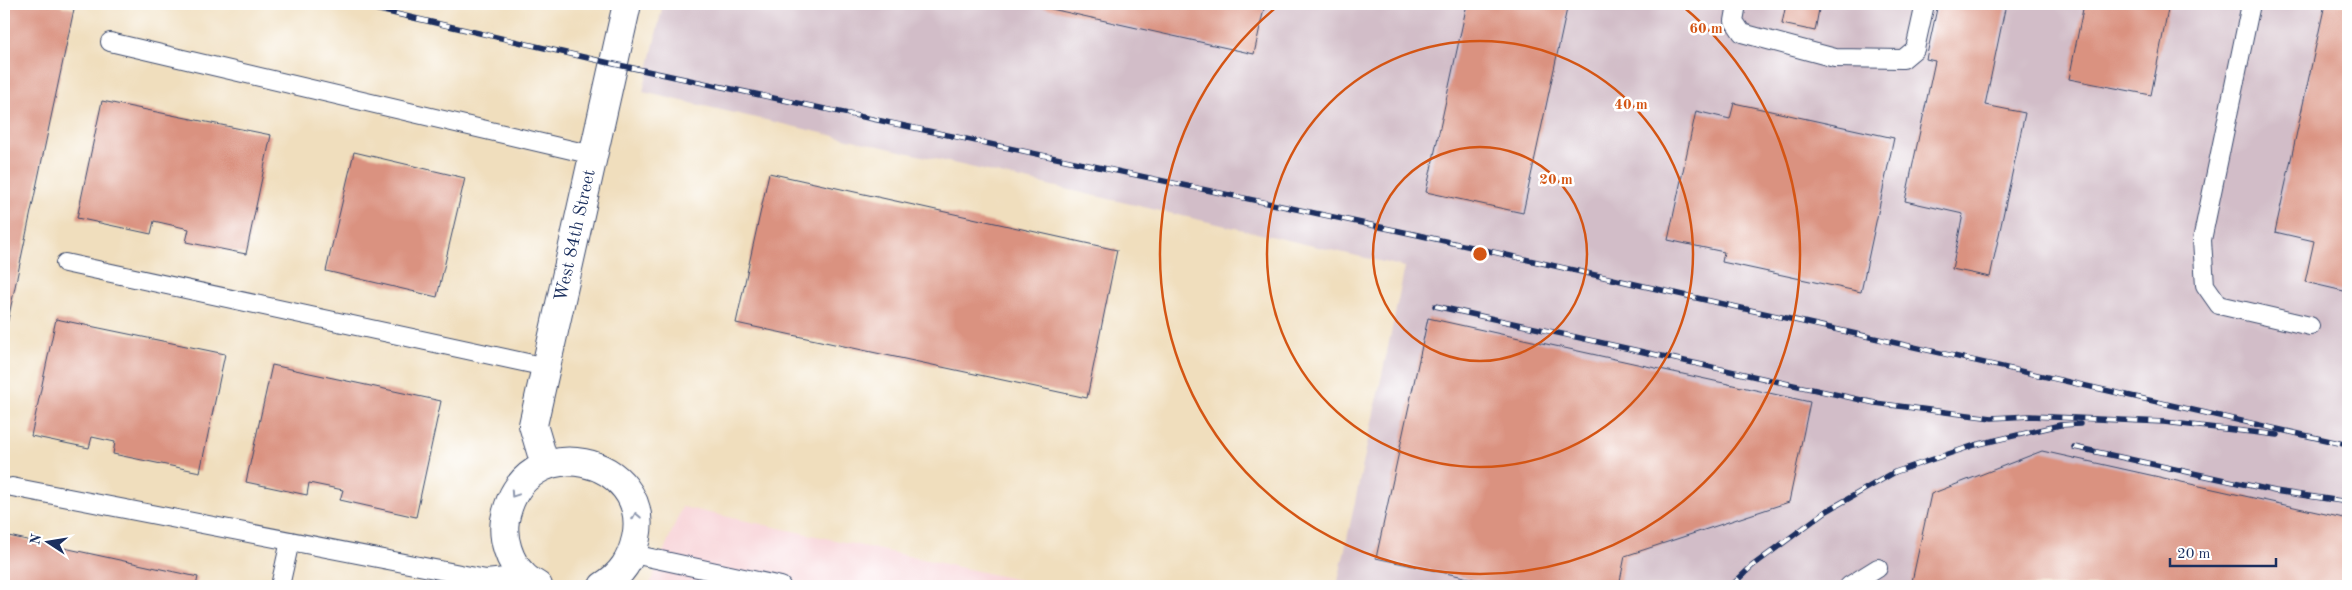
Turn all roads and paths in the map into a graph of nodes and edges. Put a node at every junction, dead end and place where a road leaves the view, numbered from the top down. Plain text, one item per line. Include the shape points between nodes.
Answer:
1 (627, 4) edge
2 (1737, 4) edge
3 (1925, 4) edge
4 (2251, 4) edge
5 (110, 42) dead end
6 (593, 155) junction
7 (65, 263) dead end
8 (2310, 326) dead end
9 (546, 367) junction
10 (545, 466) junction
11 (12, 487) dead end
12 (290, 541) junction
13 (1878, 568) dead end
14 (618, 576) edge
15 (530, 581) edge
16 (280, 586) edge
17 (781, 586) edge
18 (1849, 586) edge

1 - 6 street, West 84th Street
2 - 3 lane via 1734,21 1742,33 1835,58 1894,59 1903,59 1915,49
4 - 8 lane via 2202,240 2205,285 2219,305
5 - 6 lane
6 - 9 street, West 84th Street
7 - 9 lane
9 - 10 street, West 84th Street via 533,425
14 -> 10 street via 638,528 633,503 619,481 598,466 571,461
10 -> 15 street via 524,480 509,502 504,528 508,553
11 - 12 lane
12 - 15 lane via 486,579
12 - 16 lane
13 - 18 lane
14 - 17 lane

